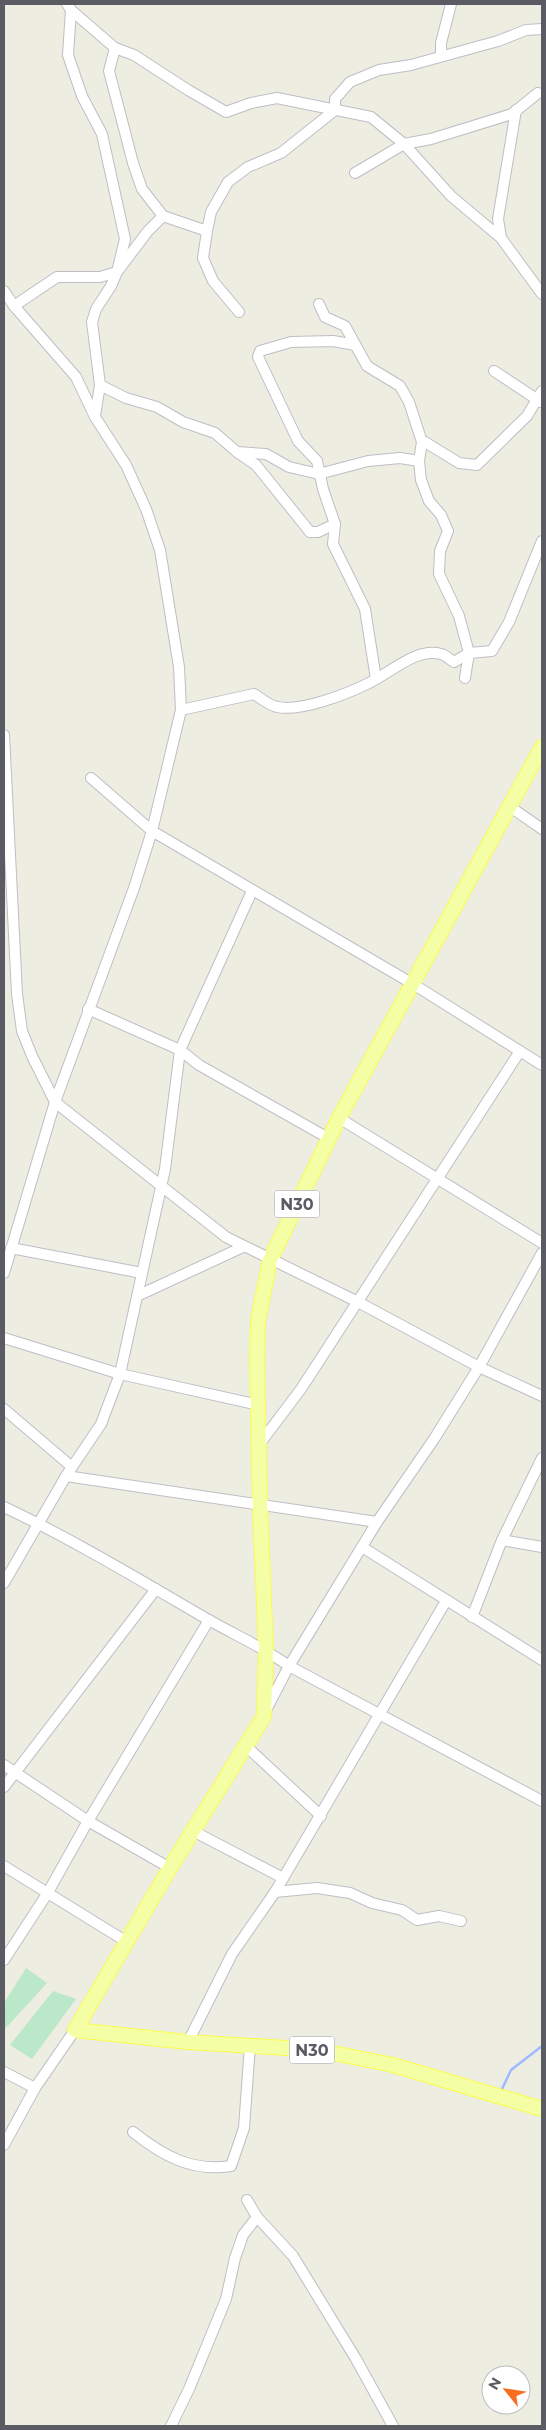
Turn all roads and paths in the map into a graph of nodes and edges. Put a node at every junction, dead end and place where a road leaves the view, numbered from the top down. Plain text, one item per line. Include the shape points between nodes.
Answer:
1 (451, 4) edge
2 (68, 6) edge
3 (542, 28) edge
4 (114, 48) junction
5 (441, 55) junction
6 (538, 93) dead end
7 (335, 110) junction
8 (516, 110) junction
9 (404, 144) junction
10 (355, 174) dead end
11 (163, 216) junction
12 (207, 231) junction
13 (501, 238) junction
14 (118, 272) junction
15 (4, 290) edge
16 (542, 294) edge
17 (319, 304) dead end
18 (14, 306) junction
19 (239, 312) dead end
20 (355, 345) junction
21 (494, 371) dead end
22 (100, 385) junction
23 (541, 397) edge
24 (95, 417) junction
25 (422, 442) junction
26 (237, 452) junction
27 (419, 461) junction
28 (319, 474) junction
29 (335, 524) junction
30 (542, 541) edge
31 (468, 653) junction
32 (465, 678) dead end
33 (376, 679) junction
34 (181, 710) junction
35 (4, 735) edge
36 (542, 747) edge
37 (91, 778) dead end
38 (509, 806) junction
39 (542, 830) edge
40 (152, 831) junction
41 (252, 891) junction
42 (414, 984) junction
43 (88, 1009) junction
44 (180, 1050) junction
45 (520, 1051) junction
46 (542, 1064) edge
47 (55, 1102) junction
48 (339, 1118) junction
49 (328, 1138) junction
50 (437, 1180) junction
51 (161, 1186) junction
52 (542, 1243) edge
53 (243, 1247) junction
54 (11, 1248) junction
55 (542, 1253) edge
56 (270, 1260) junction
57 (4, 1273) edge
58 (142, 1274) junction
59 (138, 1296) junction
60 (358, 1302) junction
61 (4, 1338) edge
62 (479, 1366) junction
63 (120, 1374) junction
64 (542, 1396) edge
65 (259, 1405) junction
66 (4, 1409) edge
67 (258, 1446) junction
68 (542, 1458) edge
69 (69, 1472) junction
70 (260, 1506) junction
71 (4, 1507) edge
72 (377, 1522) junction
73 (38, 1523) junction
74 (502, 1540) junction
75 (362, 1547) junction
76 (542, 1547) edge
77 (4, 1583) edge
78 (156, 1589) junction
79 (446, 1601) junction
80 (472, 1616) junction
81 (209, 1620) junction
82 (266, 1650) junction
83 (542, 1660) edge
84 (289, 1666) junction
85 (379, 1714) junction
86 (264, 1716) junction
87 (246, 1746) junction
88 (4, 1765) edge
89 (15, 1771) junction
90 (4, 1787) edge
91 (542, 1801) edge
92 (320, 1816) junction
93 (88, 1821) junction
94 (193, 1831) junction
95 (4, 1866) edge
96 (170, 1868) junction
97 (283, 1878) junction
98 (275, 1892) junction
99 (47, 1894) junction
100 (461, 1920) dead end
101 (127, 1942) junction
102 (4, 1960) edge
103 (75, 2030) junction
104 (188, 2042) junction
105 (250, 2044) junction
106 (4, 2072) edge
107 (35, 2088) junction
108 (542, 2109) edge
109 (134, 2132) dead end
110 (4, 2144) edge
111 (247, 2200) dead end
112 (256, 2217) junction
113 (171, 2426) edge
114 (393, 2426) edge

1 - 5 street
2 - 4 street
2 - 14 street via 68,55 82,96 102,134 125,238
3 - 5 street
4 - 7 street via 134,55 226,112 277,98
4 - 11 street via 109,71 133,163 142,189
5 - 7 street via 411,65 379,70 350,82 336,99
6 - 8 street
7 - 9 street via 372,117
7 - 12 street via 281,153 248,167 228,182 211,212
8 - 9 street via 492,122
8 - 13 street via 498,219
9 - 10 street
9 - 13 street via 452,196
11 - 12 street
11 - 14 street
12 - 19 street via 203,258 213,282
13 - 16 street
14 - 18 street via 100,278 57,277
14 - 22 street via 92,322
15 - 18 street
17 - 20 street via 325,317 345,326
18 - 24 street via 76,377
20 - 25 street via 367,366 400,386 409,402
20 - 28 street via 333,341 291,342 260,351 258,358 298,441 317,461
21 - 23 street
22 - 24 street
22 - 26 street via 126,398 157,407 182,422 215,433
23 - 25 street via 527,416 477,465 459,463
24 - 34 street via 126,465 160,550 179,666
25 - 27 street
26 - 28 street via 266,454 289,467
26 - 29 street via 256,465 310,532
27 - 28 street via 400,458 368,461
27 - 31 street via 421,480 429,501 448,530 440,551 439,574 459,616
28 - 29 street
29 - 33 street via 333,544 365,609
30 - 31 street via 500,641 492,652
31 - 32 street
31 - 33 street via 454,662 442,654 428,653 390,668
33 - 34 street via 329,700 300,706 276,707 254,694
34 - 40 street
35 - 47 street via 17,994 22,1031
36 - 38 main road, N30
37 - 40 street
38 - 39 street
38 - 42 main road, N30
40 - 41 street
40 - 43 street
41 - 42 street
41 - 44 street
42 - 45 street
42 - 48 main road, N30
43 - 44 street
43 - 47 street
44 - 49 street via 199,1065
44 - 51 street
45 - 46 street
45 - 50 street
47 - 51 street
47 - 54 street
48 - 49 main road, N30
48 - 50 street
49 - 56 main road, N30
50 - 52 street
50 - 60 street
51 - 53 street
51 - 58 street
53 - 56 street
53 - 59 street
54 - 57 street
54 - 58 street
55 - 62 street
56 - 60 street
56 - 65 main road, N30 via 258,1321
58 - 59 street
59 - 63 street
60 - 62 street
60 - 67 street via 302,1389
61 - 63 street
62 - 64 street
62 - 72 street
63 - 65 street
63 - 69 street via 101,1424
65 - 67 main road, N30
66 - 69 street
67 - 70 main road, N30
68 - 74 street
69 - 70 street
69 - 73 street
70 - 72 street
70 - 82 main road, N30
71 - 73 street
72 - 75 street
73 - 77 street
73 - 78 street
74 - 76 street
74 - 80 street
75 - 79 street
75 - 84 street
78 - 81 street
78 - 89 street
79 - 80 street
79 - 85 street
80 - 83 street
81 - 82 street
81 - 93 street
82 - 84 street
82 - 86 main road, N30
84 - 85 street
84 - 86 street
85 - 91 street
85 - 92 street
86 - 87 main road, N30
87 - 92 street
87 - 94 main road, N30
88 - 89 street
89 - 90 street
89 - 93 street
92 - 97 street
93 - 96 street
93 - 99 street
94 - 96 main road, N30
94 - 97 street
95 - 99 street
96 - 101 main road, N30
97 - 98 street
98 - 100 street via 317,1888 350,1892 372,1904 402,1910 417,1920 439,1916
98 - 104 street via 232,1954
99 - 101 street
99 - 102 street
101 - 103 main road, N30
103 - 104 main road, N30
103 - 107 street
104 - 105 main road, N30
105 - 108 main road, N30 via 318,2050 393,2065
105 - 109 street via 244,2128 231,2166 196,2167 153,2148
106 - 107 street
107 - 110 street
111 - 112 street
112 - 113 street via 243,2235 226,2300
112 - 114 street via 293,2256

